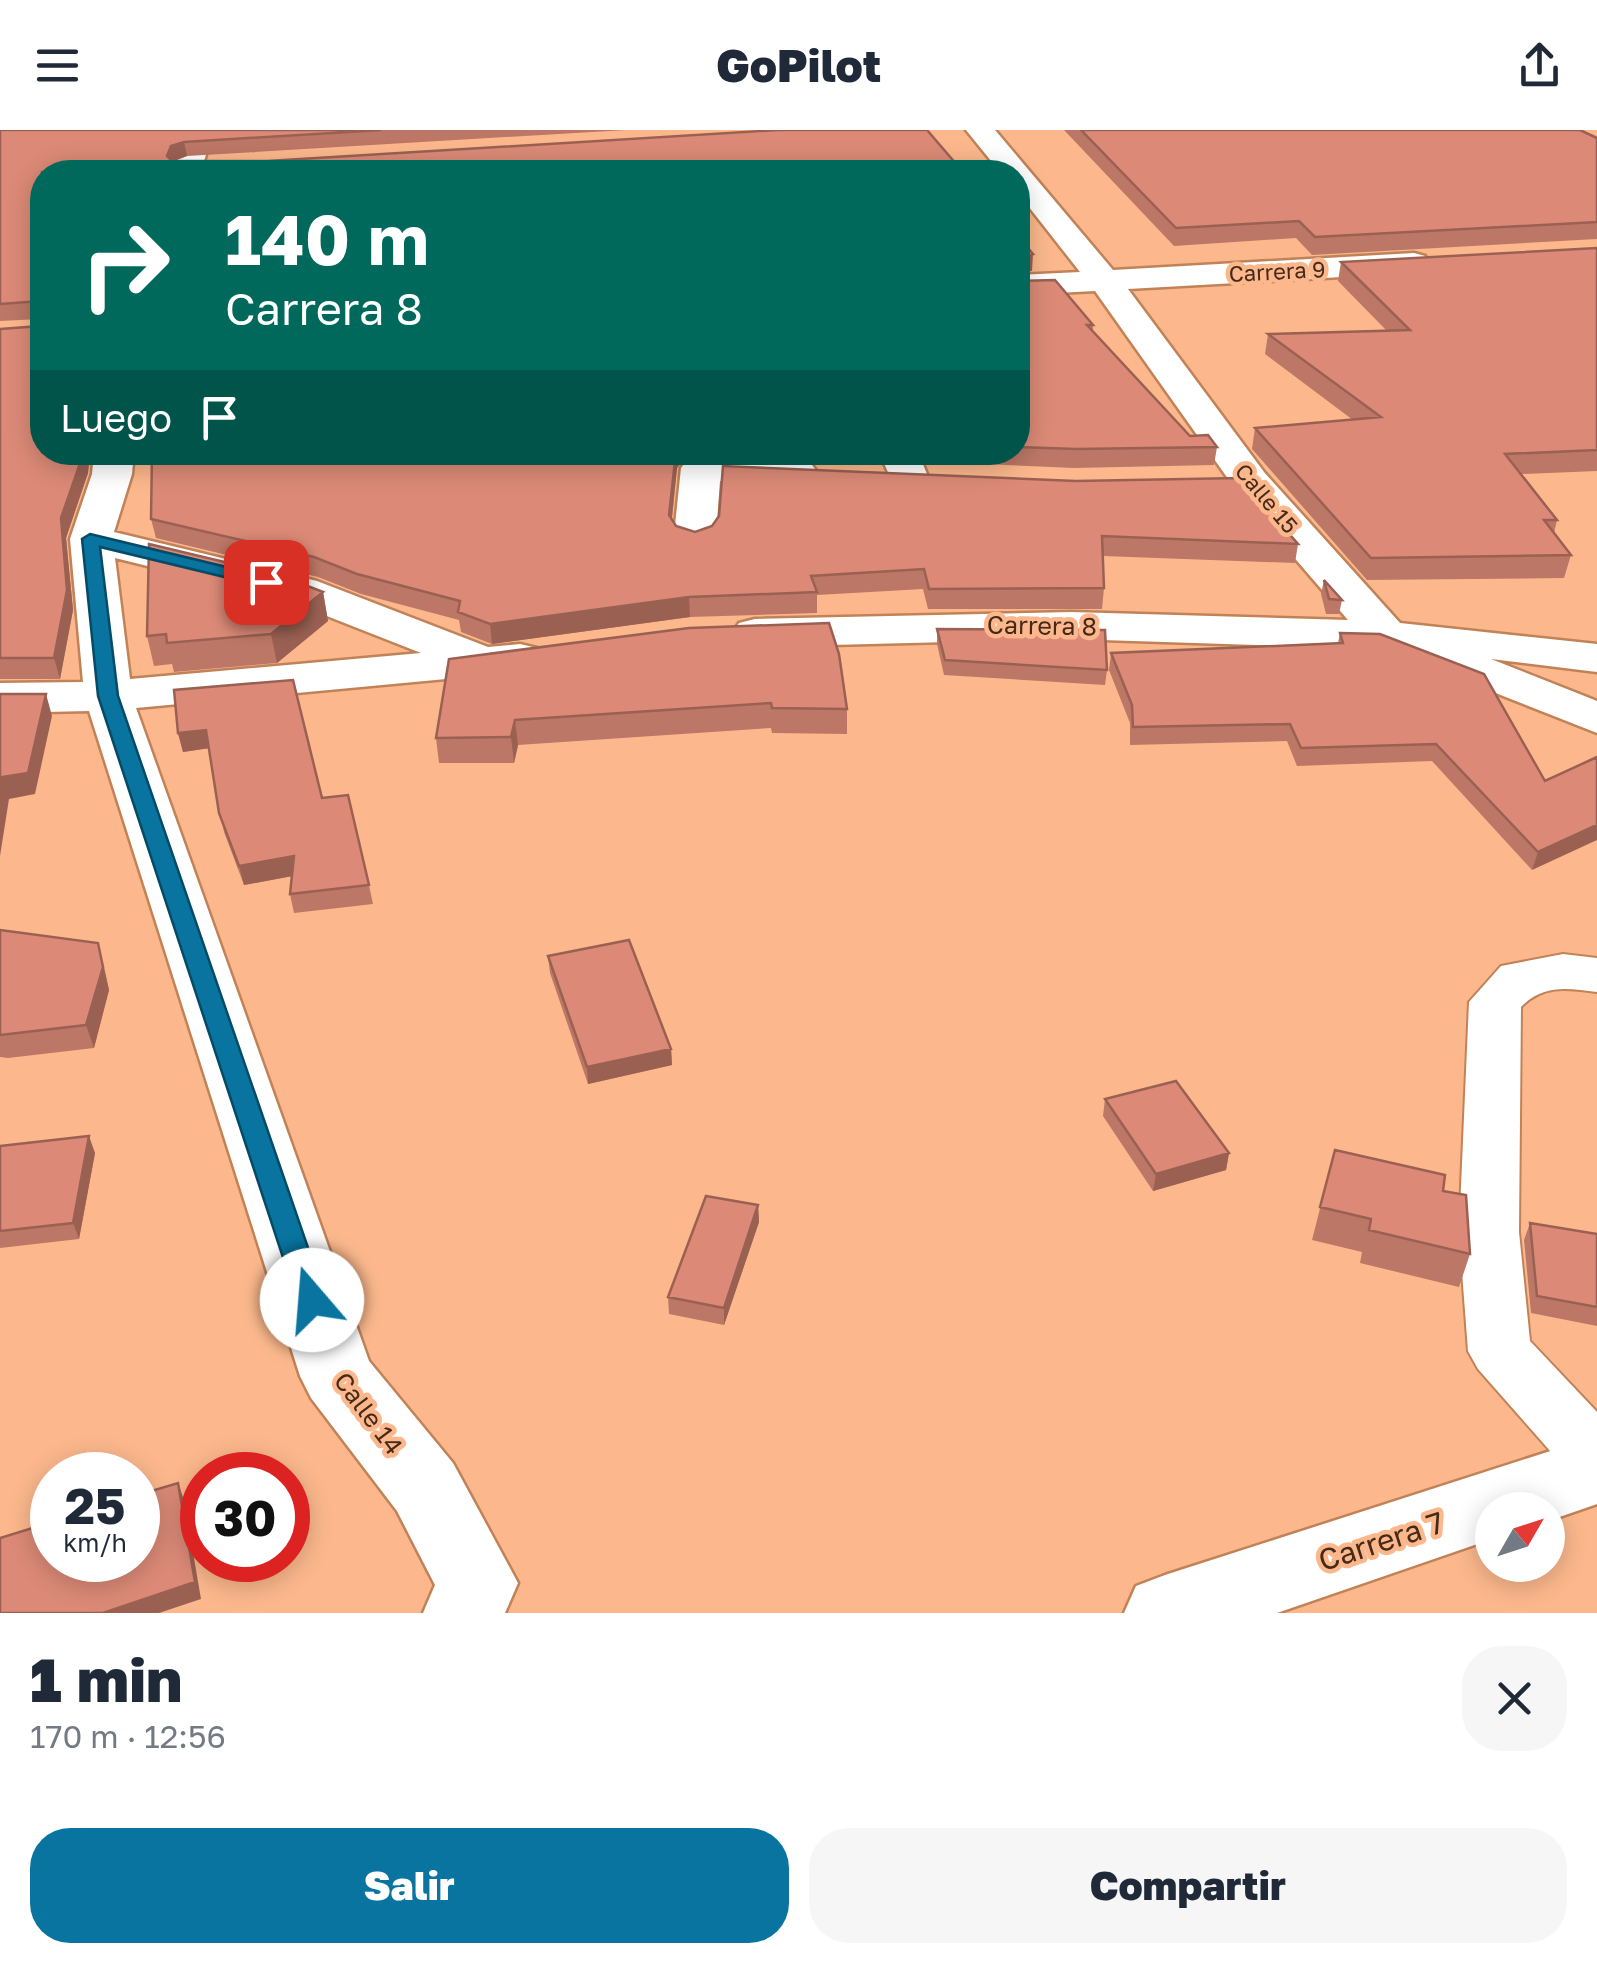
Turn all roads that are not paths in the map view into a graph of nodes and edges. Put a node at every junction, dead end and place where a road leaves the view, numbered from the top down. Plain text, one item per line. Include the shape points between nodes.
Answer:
1 (199, 130) edge
2 (980, 130) edge
3 (195, 160) edge
4 (1005, 160) edge
5 (1030, 191) edge
6 (1441, 262) edge
7 (1105, 281) junction
8 (1030, 284) edge
9 (113, 465) edge
10 (891, 473) edge
11 (696, 535) edge
12 (90, 539) junction
13 (1384, 633) junction
14 (709, 634) edge
15 (561, 653) edge
16 (1597, 658) edge
17 (487, 663) junction
18 (108, 696) junction
19 (0, 698) edge
20 (1597, 718) edge
21 (1597, 974) edge
22 (1597, 1457) edge
23 (1597, 1470) edge
24 (464, 1613) edge
25 (1165, 1613) edge

1 - 3 street
2 - 4 street, Calle 15
5 - 7 street, Calle 15
6 - 7 street, Carrera 9
7 - 8 street, Carrera 9
7 - 13 street, Calle 15 via 1231,481
9 - 12 street, Calle 14
10 - 11 street via 700,468
12 - 17 street via 301,590
12 - 18 street, Calle 14
13 - 14 street, Carrera 8 via 999,624
13 - 16 street, Carrera 8
13 - 20 street, Calle 15
15 - 17 street
17 - 18 street
18 - 19 street
18 - 24 street, Calle 14 via 337,1376 426,1486 477,1583
21 - 22 street via 1519,978 1495,1002 1489,1232 1500,1351
23 - 25 street, Carrera 7

